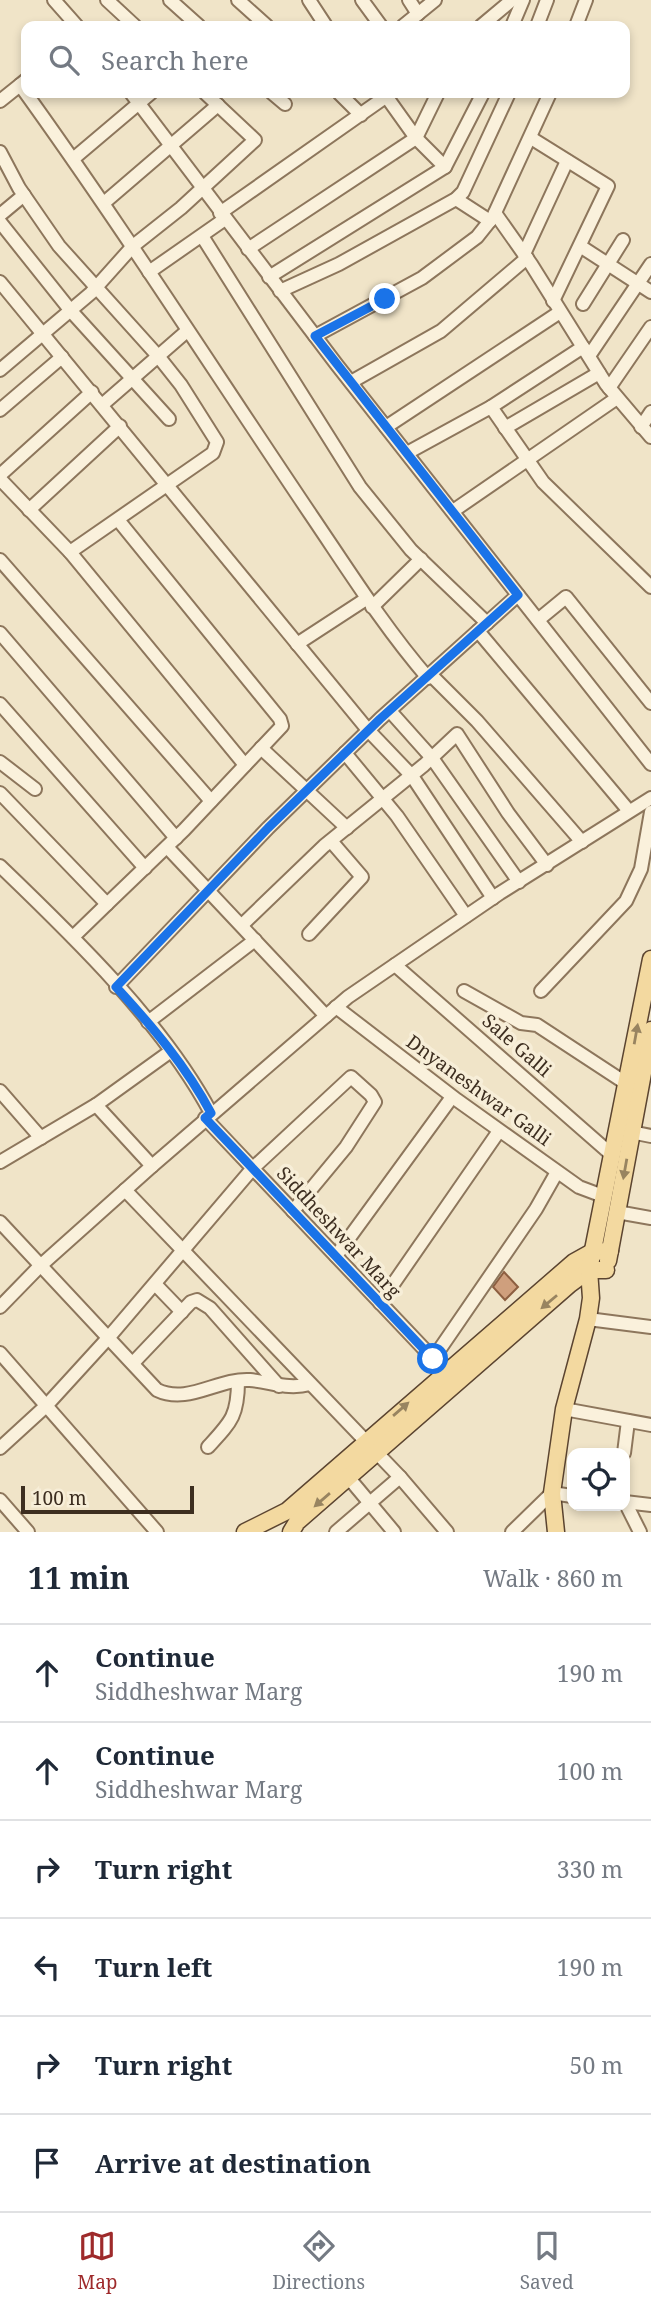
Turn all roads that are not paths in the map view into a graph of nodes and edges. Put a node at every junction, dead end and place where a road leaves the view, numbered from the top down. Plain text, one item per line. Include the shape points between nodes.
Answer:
1 (54, 0) edge
2 (107, 0) edge
3 (170, 0) edge
4 (238, 0) edge
5 (309, 0) edge
6 (362, 0) edge
7 (409, 0) edge
8 (435, 0) edge
9 (512, 0) edge
10 (523, 0) edge
11 (547, 0) edge
12 (586, 0) edge
13 (418, 14) junction
14 (73, 21) edge
15 (130, 21) edge
16 (193, 21) edge
17 (261, 21) edge
18 (323, 21) edge
19 (377, 21) edge
20 (409, 21) edge
21 (487, 21) edge
22 (514, 21) edge
23 (539, 21) edge
24 (578, 21) edge
25 (21, 84) edge
26 (33, 98) edge
27 (135, 98) edge
28 (210, 98) edge
29 (278, 98) edge
30 (344, 98) edge
31 (383, 98) edge
32 (391, 98) edge
33 (436, 98) edge
34 (480, 98) edge
35 (507, 98) edge
36 (549, 98) edge
37 (0, 101) edge
38 (285, 104) dead end
39 (218, 105) junction
40 (361, 115) junction
41 (416, 138) junction
42 (531, 138) junction
43 (171, 146) junction
44 (0, 152) edge
45 (73, 159) junction
46 (568, 161) junction
47 (445, 167) junction
48 (202, 187) junction
49 (24, 195) junction
50 (456, 199) junction
51 (104, 202) junction
52 (0, 215) edge
53 (223, 216) junction
54 (493, 217) junction
55 (0, 222) edge
56 (201, 236) junction
57 (623, 240) dead end
58 (132, 246) junction
59 (580, 246) junction
60 (248, 249) junction
61 (525, 256) junction
62 (608, 264) junction
63 (651, 264) edge
64 (149, 272) junction
65 (269, 277) junction
66 (0, 282) edge
67 (638, 284) junction
68 (95, 289) junction
69 (280, 291) junction
70 (651, 292) edge
71 (583, 304) dead end
72 (557, 307) junction
73 (71, 311) junction
74 (651, 327) edge
75 (187, 331) junction
76 (43, 334) junction
77 (315, 336) junction
78 (586, 351) junction
79 (158, 356) junction
80 (62, 357) junction
81 (0, 370) edge
82 (599, 373) junction
83 (133, 379) junction
84 (351, 382) junction
85 (92, 392) junction
86 (613, 393) junction
87 (103, 405) junction
88 (491, 407) junction
89 (0, 410) edge
90 (651, 412) edge
91 (169, 419) dead end
92 (120, 426) junction
93 (386, 427) junction
94 (641, 427) junction
95 (505, 429) junction
96 (651, 437) edge
97 (407, 453) junction
98 (527, 463) junction
99 (0, 477) edge
100 (170, 486) junction
101 (29, 510) junction
102 (453, 511) junction
103 (118, 521) junction
104 (70, 552) junction
105 (421, 559) junction
106 (0, 560) edge
107 (651, 587) edge
108 (518, 595) junction
109 (369, 603) junction
110 (538, 620) junction
111 (483, 627) junction
112 (1, 635) edge
113 (297, 644) junction
114 (430, 677) junction
115 (651, 703) edge
116 (0, 704) edge
117 (390, 710) junction
118 (368, 730) junction
119 (261, 748) junction
120 (345, 753) junction
121 (432, 758) junction
122 (0, 762) edge
123 (651, 764) edge
124 (245, 765) junction
125 (412, 776) junction
126 (35, 789) dead end
127 (308, 789) junction
128 (0, 793) edge
129 (651, 797) edge
130 (384, 799) junction
131 (211, 802) junction
132 (629, 811) junction
133 (651, 812) edge
134 (347, 828) junction
135 (331, 841) junction
136 (172, 842) junction
137 (582, 842) junction
138 (547, 865) junction
139 (0, 866) edge
140 (145, 868) junction
141 (519, 882) junction
142 (209, 890) junction
143 (493, 898) junction
144 (107, 904) junction
145 (466, 916) junction
146 (242, 925) junction
147 (309, 934) dead end
148 (73, 937) junction
149 (256, 940) junction
150 (651, 959) edge
151 (395, 965) junction
152 (116, 987) junction
153 (464, 991) dead end
154 (541, 991) dead end
155 (336, 1007) junction
156 (326, 1016) junction
157 (148, 1022) junction
158 (651, 1030) edge
159 (171, 1051) junction
160 (640, 1082) edge
161 (0, 1091) edge
162 (452, 1097) junction
163 (96, 1105) junction
164 (208, 1116) junction
165 (499, 1131) junction
166 (631, 1132) junction
167 (651, 1136) edge
168 (41, 1138) junction
169 (612, 1155) junction
170 (0, 1162) edge
171 (152, 1166) junction
172 (253, 1168) junction
173 (557, 1172) junction
174 (125, 1190) junction
175 (603, 1196) junction
176 (293, 1212) junction
177 (617, 1212) junction
178 (651, 1218) edge
179 (0, 1222) edge
180 (184, 1251) junction
181 (610, 1251) junction
182 (592, 1252) junction
183 (335, 1256) junction
184 (40, 1266) junction
185 (589, 1270) junction
186 (606, 1270) junction
187 (155, 1284) junction
188 (591, 1298) junction
189 (380, 1303) junction
190 (0, 1307) edge
191 (182, 1312) junction
192 (588, 1319) junction
193 (651, 1327) edge
194 (109, 1337) junction
195 (0, 1353) edge
196 (133, 1363) junction
197 (439, 1365) junction
198 (238, 1381) junction
199 (310, 1384) junction
200 (279, 1387) junction
201 (46, 1406) junction
202 (564, 1409) junction
203 (628, 1421) junction
204 (651, 1425) edge
205 (208, 1447) dead end
206 (371, 1447) junction
207 (0, 1448) edge
208 (625, 1448) edge
209 (348, 1477) junction
210 (400, 1477) junction
211 (552, 1493) junction
212 (567, 1495) edge
213 (0, 1500) edge
214 (370, 1503) junction
215 (651, 1505) edge
216 (296, 1524) edge
217 (446, 1531) edge
218 (28, 1532) edge
219 (157, 1532) edge
220 (245, 1532) edge
221 (336, 1532) edge
222 (394, 1532) edge
223 (512, 1532) edge
224 (556, 1532) edge
225 (640, 1532) edge

1 - 14 street
2 - 15 street
3 - 16 street
4 - 17 street
5 - 18 street
6 - 19 street
7 - 13 street
8 - 13 street
9 - 21 street
10 - 22 street
11 - 23 street
12 - 24 street
13 - 20 street
25 - 37 street
26 - 45 street
27 - 43 street
27 - 45 street
28 - 39 street
29 - 38 street
30 - 40 street
31 - 40 street
32 - 41 street
33 - 41 street
34 - 47 street
35 - 50 street
36 - 42 street
39 - 43 street
39 - 48 street via 255,140
40 - 53 street
41 - 47 street
41 - 60 street
42 - 46 street
42 - 54 street
43 - 48 street
43 - 51 street
44 - 49 street
45 - 51 street
46 - 59 street via 608,186
46 - 61 street
47 - 65 street
48 - 53 street
48 - 58 street
49 - 52 street
49 - 68 street
50 - 54 street
50 - 69 street via 340,264
51 - 58 street
53 - 56 street
53 - 60 street
54 - 61 street
54 - 77 street via 477,237 422,278
55 - 73 street
56 - 64 street
56 - 105 street via 360,486
57 - 62 street
58 - 64 street
58 - 68 street
59 - 62 street
59 - 72 street
60 - 65 street
61 - 72 street
61 - 84 street via 441,331
62 - 67 street
62 - 71 street
63 - 67 street
64 - 75 street
65 - 69 street
66 - 76 street
67 - 70 street
67 - 78 street
68 - 73 street
68 - 79 street
69 - 77 street
72 - 78 street
72 - 93 street
73 - 76 street
73 - 83 street
74 - 86 street
75 - 79 street
75 - 109 street
76 - 80 street
76 - 81 street
77 - 84 street
78 - 82 street
78 - 88 street
79 - 83 street
79 - 100 street via 217,442 213,453
80 - 85 street
80 - 89 street
82 - 86 street
82 - 95 street
83 - 87 street
83 - 91 street
84 - 93 street
85 - 87 street
85 - 99 street
86 - 94 street
86 - 98 street
87 - 92 street
88 - 95 street
88 - 97 street
90 - 94 street
92 - 100 street
92 - 101 street
93 - 97 street
94 - 96 street
95 - 98 street
97 - 102 street
98 - 102 street
98 - 107 street
99 - 101 street
100 - 103 street
100 - 113 street
101 - 104 street
102 - 108 street
103 - 104 street
103 - 119 street via 280,719 282,726
104 - 124 street
105 - 109 street
105 - 111 street
106 - 131 street
108 - 110 street
108 - 111 street
109 - 113 street
109 - 114 street
110 - 115 street via 566,597
110 - 123 street
111 - 114 street
111 - 132 street
112 - 136 street
113 - 118 street
114 - 117 street
114 - 137 street via 477,721
116 - 140 street
117 - 118 street
117 - 121 street
118 - 120 street
118 - 125 street
119 - 124 street
119 - 127 street
120 - 127 street
120 - 130 street
121 - 125 street
121 - 138 street via 457,734
121 - 141 street
122 - 126 street
124 - 131 street
125 - 130 street
125 - 143 street
127 - 134 street
127 - 142 street
128 - 144 street
129 - 132 street
130 - 134 street
130 - 145 street
131 - 136 street
132 - 137 street
133 - 154 street via 641,869 626,901
134 - 135 street
135 - 146 street
135 - 147 street via 362,877
136 - 140 street
136 - 142 street
137 - 138 street
138 - 141 street
139 - 148 street, Siddheshwar Marg
140 - 144 street
141 - 143 street
142 - 146 street
142 - 152 street
143 - 145 street
144 - 148 street
145 - 151 street
146 - 149 street
148 - 152 street, Siddheshwar Marg
149 - 156 street
149 - 157 street
160 -> 150 main road
151 - 155 street
151 - 169 street, Sale Galli
152 - 157 street, Siddheshwar Marg
153 - 160 street
155 - 156 street
155 - 162 street, Dnyaneshwar Galli
156 - 164 street
157 - 159 street, Siddheshwar Marg
158 - 160 main road
159 - 163 street
159 - 164 street, Siddheshwar Marg
160 - 166 main road
160 - 169 main road
161 - 168 street
162 - 165 street, Dnyaneshwar Galli
162 - 183 street
163 - 168 street
163 - 171 street
164 - 171 street
164 - 172 street, Siddheshwar Marg
165 - 173 street, Dnyaneshwar Galli
165 - 189 street
166 - 167 street
166 -> 177 main road
168 - 170 street
169 - 175 main road
171 - 174 street
172 - 176 street, Siddheshwar Marg
172 - 176 street via 351,1077 371,1095 375,1102 346,1147
172 - 180 street
173 - 175 street, Dnyaneshwar Galli
173 - 197 street
174 - 180 street
174 - 184 street
175 - 182 main road
176 - 183 street, Siddheshwar Marg
177 - 178 street
177 - 181 main road
179 - 184 street
180 - 187 street
180 - 199 street
181 - 182 main road
181 - 186 main road
182 - 185 main road
182 - 197 main road
183 - 189 street, Siddheshwar Marg
184 - 190 street
184 - 194 street
185 - 186 main road
185 - 188 main road
185 -> 206 main road
186 - 188 main road
187 - 191 street
187 - 194 street
188 - 192 main road
189 - 197 street, Siddheshwar Marg
191 - 196 street
191 - 200 street via 197,1300 210,1308
192 - 193 street
192 - 202 main road
194 - 196 street
194 - 201 street
195 - 201 street
196 - 198 street via 166,1394 198,1392
206 -> 197 main road
198 - 200 street
198 - 205 street via 237,1410
199 - 200 street
199 - 206 street
201 - 207 street
201 - 219 street
202 - 203 street
202 - 211 main road
203 - 204 street
203 - 208 street
206 - 209 main road
206 - 210 street
206 - 216 main road via 350,1454
209 - 214 street
209 -> 216 main road
210 - 214 street
210 - 217 street
211 - 212 street
211 - 223 street
211 - 224 main road
213 - 218 street
214 - 221 street
214 - 222 street
215 - 225 street via 625,1502
216 - 220 main road

